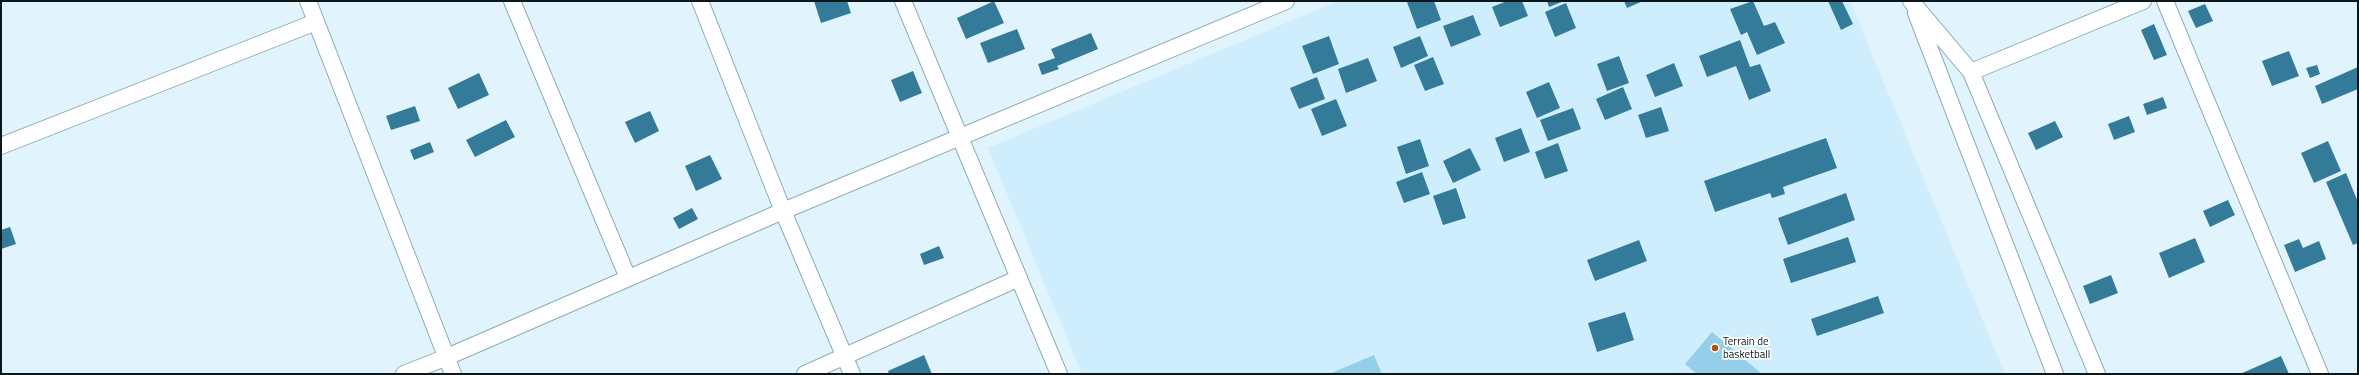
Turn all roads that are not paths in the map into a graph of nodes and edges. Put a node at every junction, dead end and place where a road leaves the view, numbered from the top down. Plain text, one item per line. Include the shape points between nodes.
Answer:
1 (308, 1) edge
2 (512, 1) edge
3 (700, 1) edge
4 (903, 1) edge
5 (1286, 1) edge
6 (1911, 1) edge
7 (2143, 1) edge
8 (2164, 1) edge
9 (316, 22) junction
10 (1971, 72) junction
11 (960, 137) junction
12 (1, 146) edge
13 (783, 211) junction
14 (628, 278) junction
15 (1019, 278) junction
16 (844, 356) junction
17 (447, 357) junction
18 (404, 374) edge
19 (453, 374) edge
20 (805, 374) edge
21 (852, 374) edge
22 (1059, 374) edge
23 (2055, 374) edge
24 (2097, 374) edge
25 (2320, 374) edge

1 - 9 street
2 - 14 street
3 - 13 street
4 - 11 street
5 - 11 street
6 - 10 street
6 - 23 street
7 - 10 street
8 - 25 street
9 - 12 street
9 - 17 street
10 - 24 street
11 - 13 street
11 - 15 street
13 - 14 street
13 - 16 street
14 - 17 street
15 - 16 street
15 - 22 street
16 - 20 street
16 - 21 street
17 - 18 street
17 - 19 street

